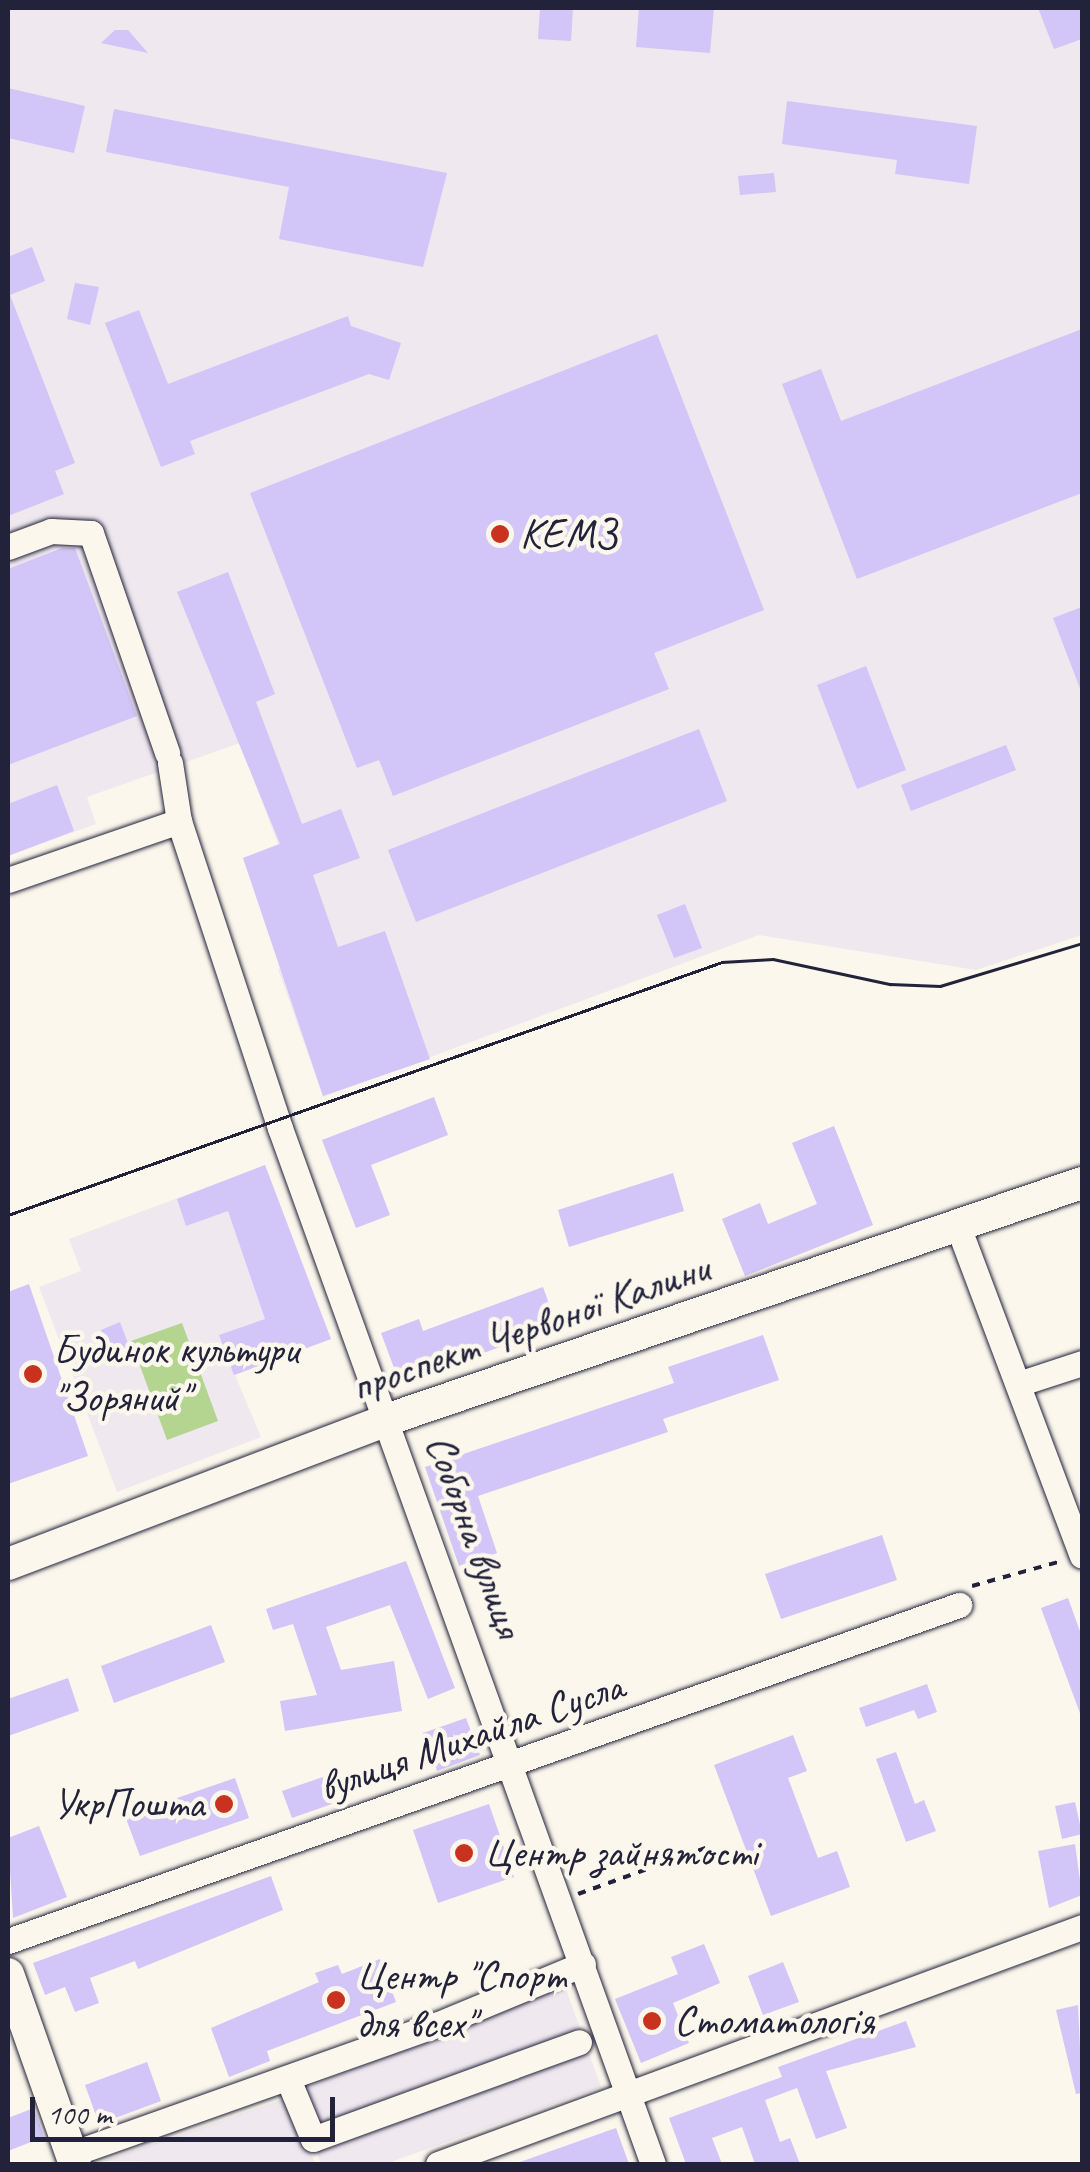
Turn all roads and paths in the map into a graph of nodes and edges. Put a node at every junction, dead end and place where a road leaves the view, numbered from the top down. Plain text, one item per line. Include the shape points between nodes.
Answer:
1 (8, 547) edge
2 (179, 821) junction
3 (8, 880) edge
4 (1082, 1183) edge
5 (959, 1230) junction
6 (1082, 1363) edge
7 (1021, 1384) junction
8 (389, 1419) junction
9 (1082, 1556) edge
10 (8, 1564) edge
11 (959, 1605) joint
12 (513, 1766) junction
13 (708, 1848) dead end
14 (574, 1896) dead end
15 (1082, 1927) edge
16 (8, 1941) edge
17 (583, 1964) junction
18 (8, 1974) edge
19 (579, 2042) dead end
20 (288, 2079) junction
21 (627, 2096) junction
22 (73, 2160) edge
23 (438, 2164) edge
24 (653, 2164) edge

1 - 2 street, Соборна вулиця via 52,531 91,533 168,758
2 - 3 street
2 - 8 street, Соборна вулиця via 276,1116
4 - 5 main road, проспект Червоної Калини
5 - 7 street
5 - 8 main road, проспект Червоної Калини
6 - 7 street
7 - 9 street
8 - 10 main road, проспект Червоної Калини
8 - 12 street, Соборна вулиця
9 - 11 path via 974,1583
11 - 12 street, вулиця Михайла Сусла
12 - 16 street, вулиця Михайла Сусла
12 - 17 street, Соборна вулиця
13 - 14 path
15 - 21 street
17 - 20 street via 554,1981
17 - 21 street, Соборна вулиця
18 - 22 main road
19 - 20 street via 312,2139
20 - 22 street
21 - 23 street
21 - 24 street, Соборна вулиця

